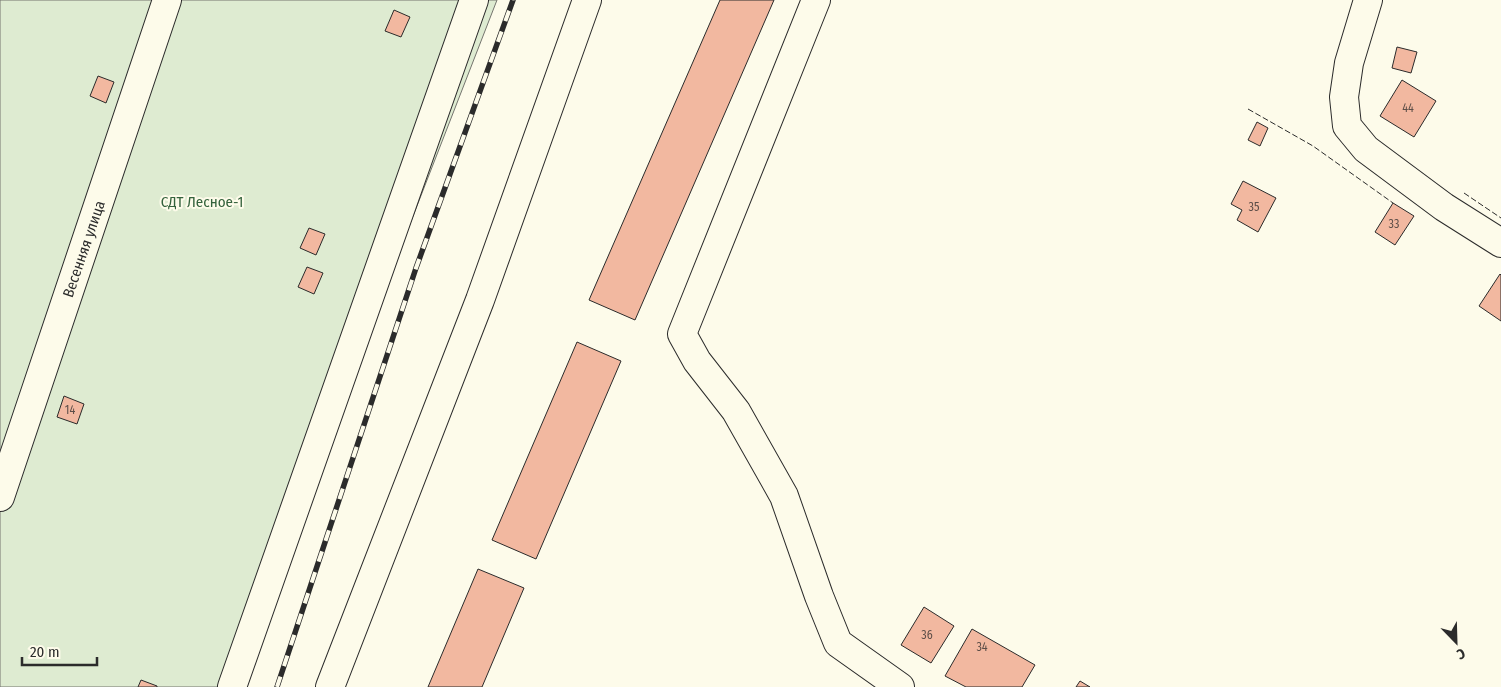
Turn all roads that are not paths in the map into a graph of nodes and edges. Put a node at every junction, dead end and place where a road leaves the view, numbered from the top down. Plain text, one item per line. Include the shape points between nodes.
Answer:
1 (167, 0) edge
2 (474, 0) edge
3 (587, 0) edge
4 (816, 0) edge
5 (1368, 0) edge
6 (1501, 243) edge
7 (0, 497) edge
8 (232, 687) edge
9 (330, 687) edge
10 (900, 687) edge

1 - 7 street, Весенняя улица
2 - 8 street
3 - 9 street via 480,300
4 - 10 street via 682,334 736,411 784,496 838,643
5 - 6 street via 1349,63 1344,97 1347,126 1366,149 1444,207

